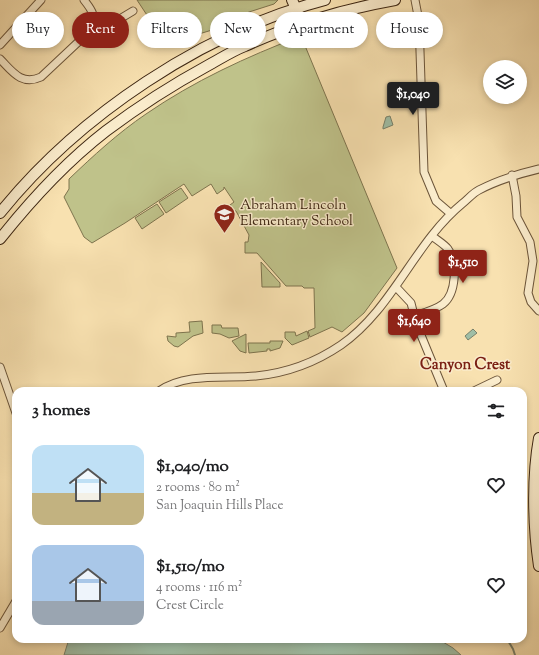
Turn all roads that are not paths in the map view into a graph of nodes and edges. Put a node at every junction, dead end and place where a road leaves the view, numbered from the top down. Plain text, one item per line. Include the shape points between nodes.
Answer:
1 (41, 0) edge
2 (84, 0) edge
3 (325, 0) edge
4 (395, 0) edge
5 (415, 0) edge
6 (294, 5) edge
7 (132, 11) dead end
8 (93, 12) edge
9 (343, 12) edge
10 (129, 13) edge
11 (274, 35) edge
12 (0, 45) edge
13 (73, 48) edge
14 (0, 59) edge
15 (539, 169) edge
16 (512, 175) junction
17 (0, 213) edge
18 (450, 214) junction
19 (432, 236) junction
20 (0, 239) edge
21 (396, 287) junction
22 (539, 311) edge
23 (414, 316) junction
24 (0, 367) edge
25 (497, 380) dead end
26 (166, 387) edge
27 (442, 387) edge
28 (482, 387) edge
29 (12, 402) edge
30 (539, 438) edge
31 (539, 566) edge
32 (12, 608) edge
33 (0, 628) edge

1 - 12 street
2 - 8 street
3 - 6 main road
4 - 9 main road
5 - 18 street via 419,21 424,172 436,201
6 - 17 main road via 162,71 115,103 61,148 16,193
7 - 10 street
11 - 20 main road via 244,46 188,76 105,132 59,173
13 - 14 street via 41,77 30,81 20,78
15 - 16 street
16 - 18 street via 478,191
16 - 22 street via 517,217 530,242 533,261 528,293 531,302
18 - 19 street
19 - 21 street
19 - 23 street via 452,255 453,288 448,300 443,304
21 - 23 street via 411,303
21 - 26 street via 355,334 314,360 281,372 257,376 190,379
23 - 27 street
24 - 29 street
25 - 28 street
30 - 31 main road via 535,496
32 - 33 street

